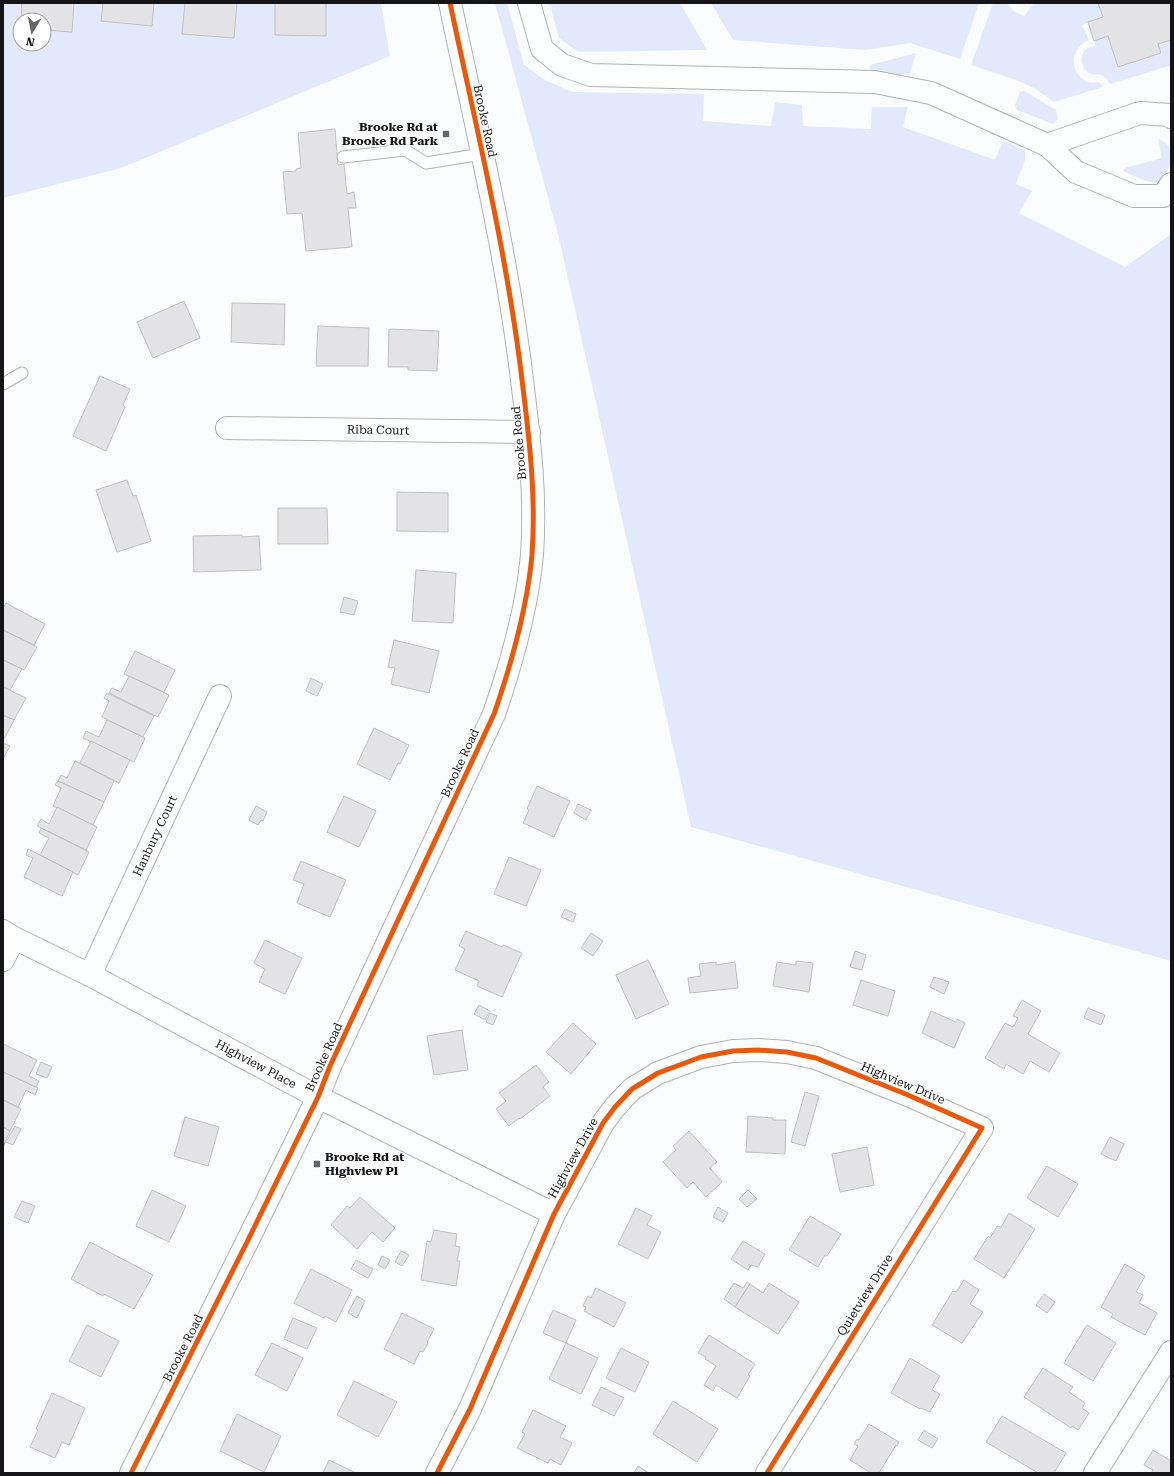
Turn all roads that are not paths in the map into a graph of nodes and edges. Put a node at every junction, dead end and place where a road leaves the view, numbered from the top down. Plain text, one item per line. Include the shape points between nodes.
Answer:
1 (450, 3) edge
2 (529, 3) edge
3 (1171, 117) edge
4 (1046, 145) junction
5 (482, 154) junction
6 (343, 157) dead end
7 (1171, 184) edge
8 (22, 373) dead end
9 (3, 384) edge
10 (227, 428) dead end
11 (528, 432) junction
12 (220, 696) dead end
13 (8, 934) edge
14 (3, 960) edge
15 (90, 975) junction
16 (318, 1097) junction
17 (982, 1128) joint
18 (554, 1214) junction
19 (1171, 1352) edge
20 (131, 1473) edge
21 (437, 1473) edge
22 (767, 1473) edge
23 (1095, 1473) edge

1 - 5 street, Brooke Road
2 - 4 street via 542,49 562,66 591,75 875,82 931,92
3 - 4 street via 1140,113
4 - 7 street via 1076,172 1134,196 1163,196
5 - 6 lane via 426,163 404,150
5 - 11 street, Brooke Road via 502,247 519,349
8 - 9 lane
10 - 11 street, Riba Court
11 - 16 street, Brooke Road via 532,459 534,519 532,556 527,597 511,664 494,714 333,1058
12 - 15 street, Hanbury Court
13 - 14 street
13 - 15 street, Highview Place
15 - 16 street, Highview Place
16 - 18 street, Highview Place
16 - 20 street, Brooke Road
17 - 18 street, Highview Drive via 816,1058 758,1050 733,1051 701,1057 658,1073 624,1097 603,1123
17 - 22 street, Quietview Drive
18 - 21 street, Highview Drive via 470,1409
19 - 23 street

